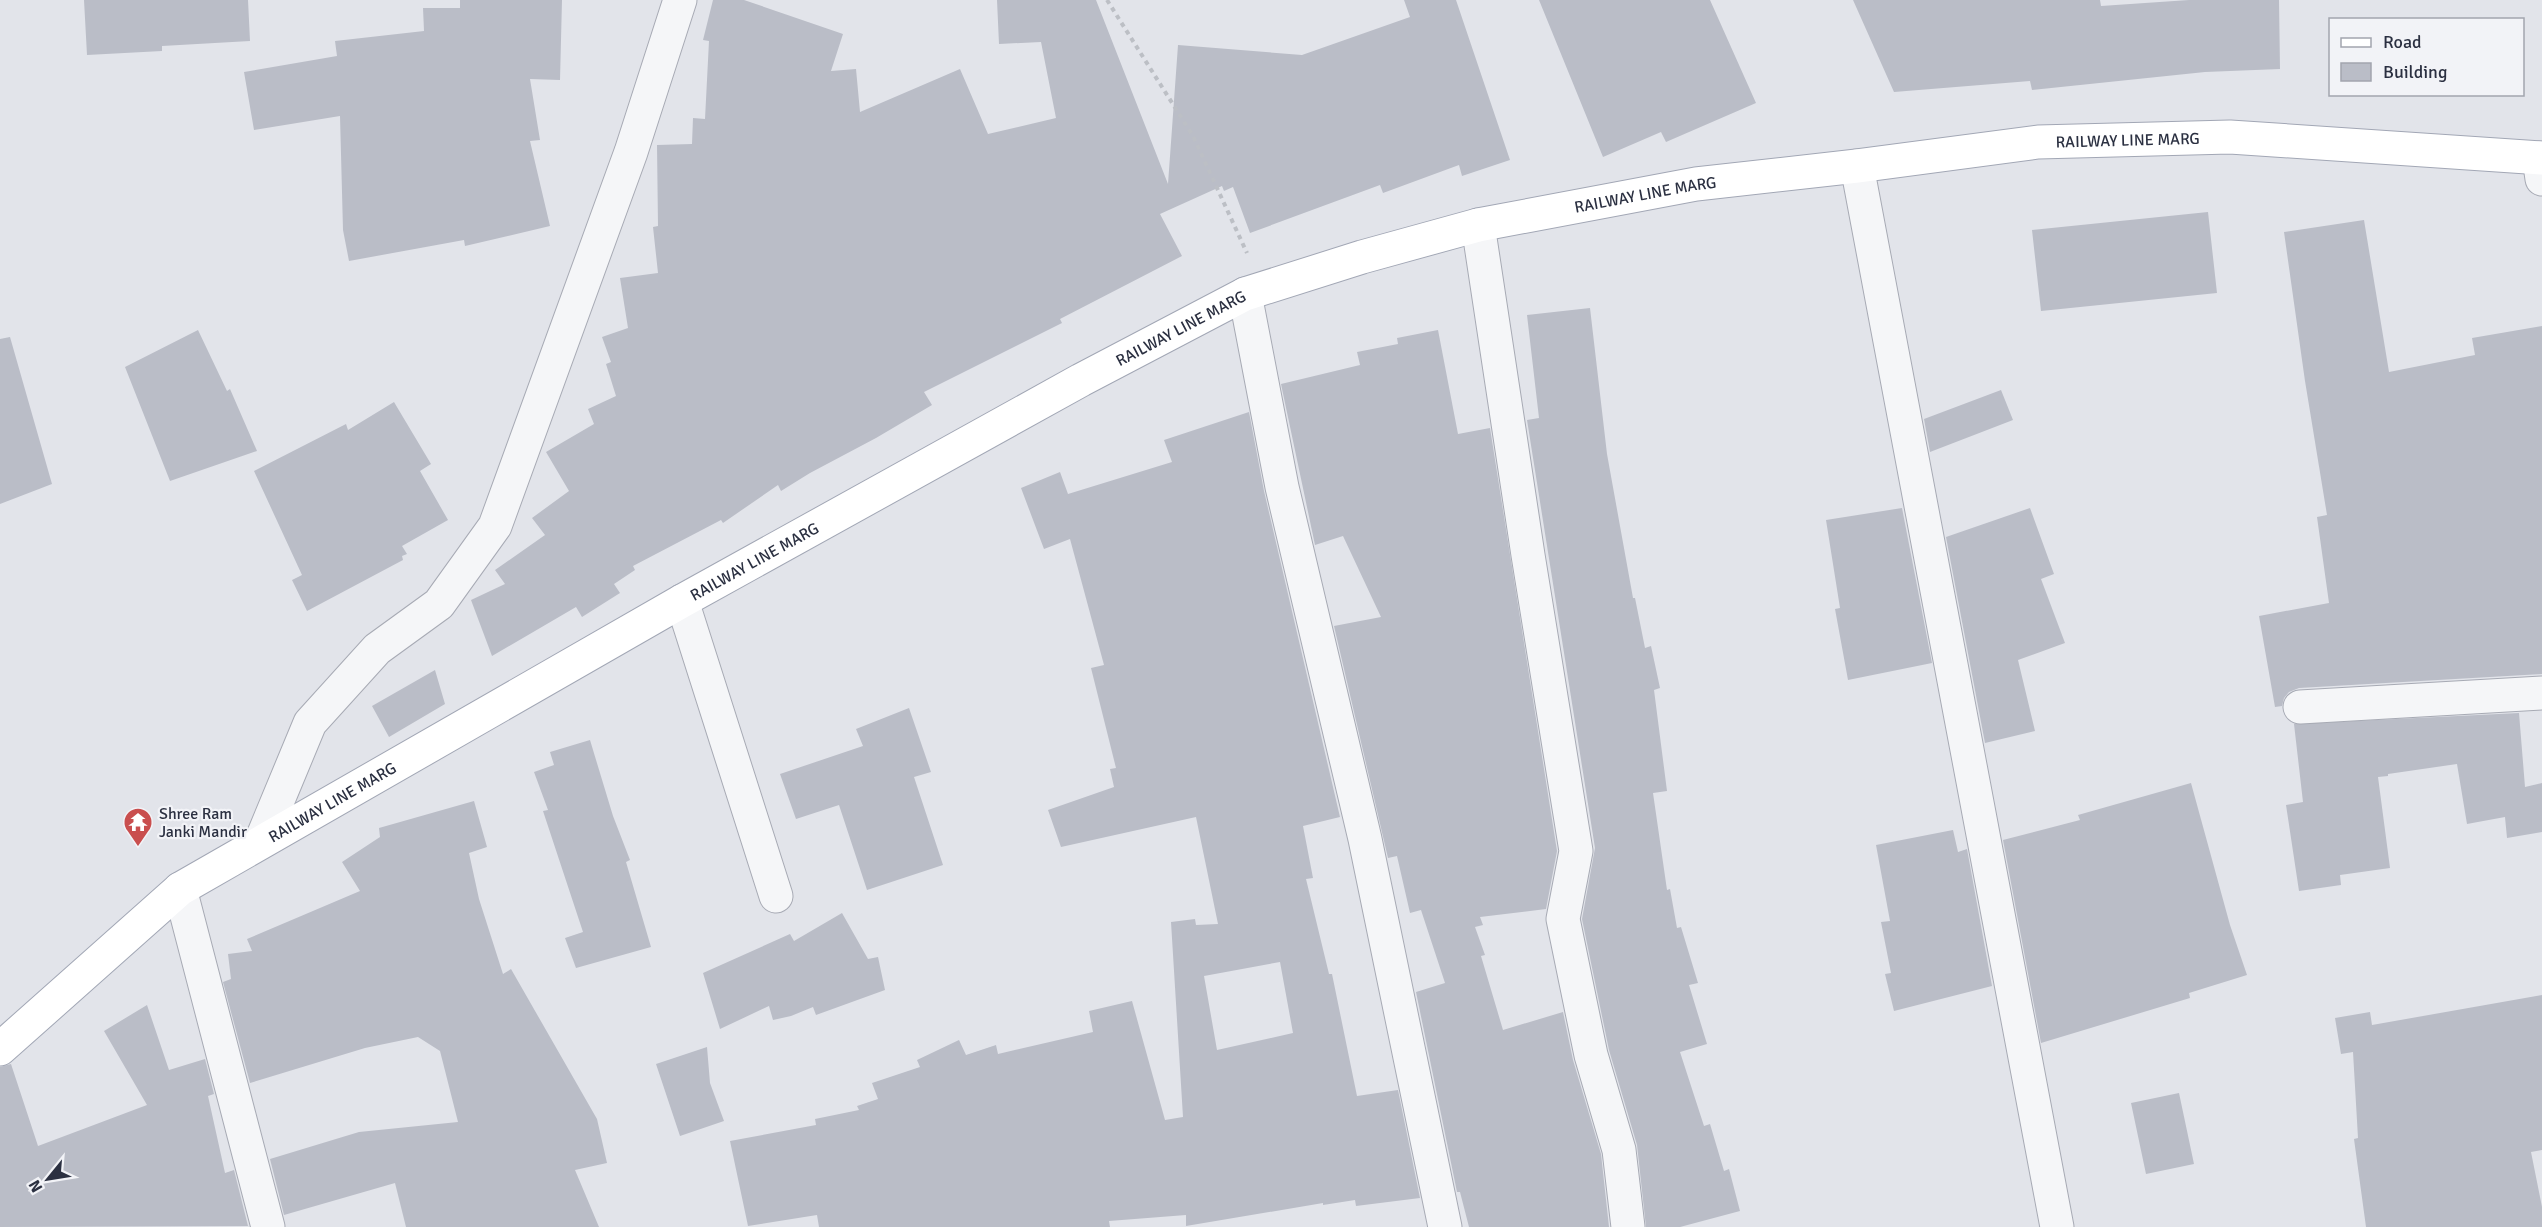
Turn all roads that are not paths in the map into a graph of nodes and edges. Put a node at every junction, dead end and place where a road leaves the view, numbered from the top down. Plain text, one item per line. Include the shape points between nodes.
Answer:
1 (680, 0) edge
2 (2541, 165) edge
3 (1857, 166) junction
4 (1478, 225) junction
5 (1254, 291) junction
6 (682, 601) junction
7 (2542, 693) edge
8 (2300, 707) dead end
9 (261, 841) junction
10 (180, 889) junction
11 (776, 896) dead end
12 (0, 1049) edge
13 (268, 1227) edge
14 (1445, 1227) edge
15 (1628, 1227) edge
16 (2057, 1227) edge

1 - 9 street via 631,152 495,526 439,604 377,649 310,723
2 - 3 main road, RAILWAY LINE MARG via 2230,137 2038,142
3 - 4 main road, RAILWAY LINE MARG via 1696,184
3 - 16 street
4 - 5 main road, RAILWAY LINE MARG via 1362,256
4 - 15 street via 1576,851 1563,919 1591,1055 1619,1150
5 - 6 main road, RAILWAY LINE MARG via 1081,380
5 - 14 street via 1282,487 1365,839
6 - 9 main road, RAILWAY LINE MARG
6 - 11 street
7 - 8 street
9 - 10 main road, RAILWAY LINE MARG
10 - 12 main road, RAILWAY LINE MARG
10 - 13 street

